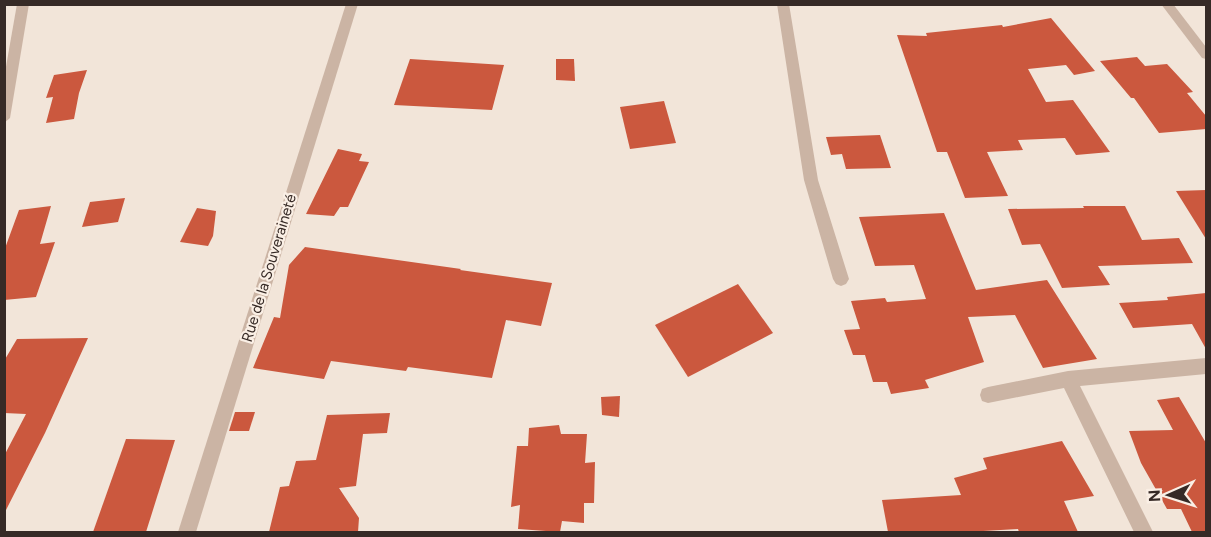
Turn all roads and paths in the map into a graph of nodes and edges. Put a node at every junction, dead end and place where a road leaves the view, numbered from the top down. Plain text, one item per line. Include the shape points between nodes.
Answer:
1 (23, 4) edge
2 (352, 4) edge
3 (783, 4) edge
4 (1166, 4) edge
5 (1206, 55) edge
6 (4, 118) edge
7 (841, 279) dead end
8 (1206, 366) edge
9 (1068, 379) junction
10 (988, 395) dead end
11 (187, 532) edge
12 (1144, 532) edge

1 - 6 street
2 - 11 street, Rue de la Souveraineté
3 - 7 street via 811,180
4 - 5 street
8 - 9 street
9 - 10 street
9 - 12 street

